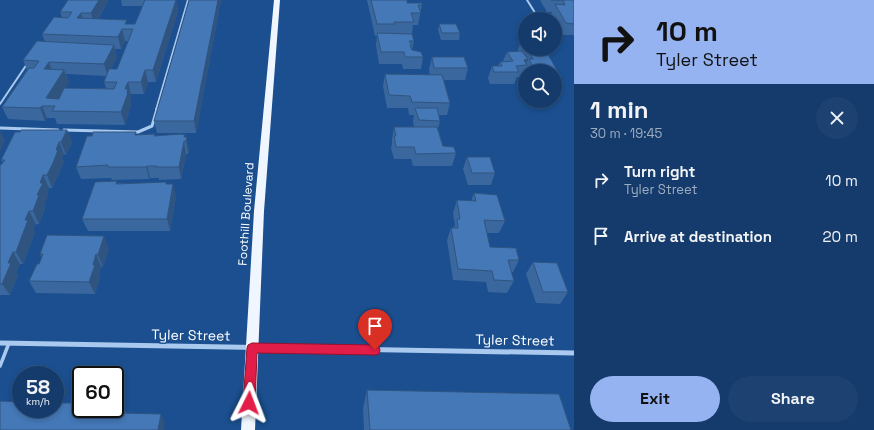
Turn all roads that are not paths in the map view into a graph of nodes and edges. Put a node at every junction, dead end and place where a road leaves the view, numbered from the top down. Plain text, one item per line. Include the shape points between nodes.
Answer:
1 (188, 0) edge
2 (277, 0) edge
3 (527, 0) edge
4 (535, 12) edge
5 (31, 59) edge
6 (0, 104) edge
7 (0, 128) edge
8 (0, 343) edge
9 (9, 343) junction
10 (252, 348) junction
11 (574, 353) edge
12 (0, 366) edge
13 (248, 430) edge

1 - 7 lane via 152,126 138,132
2 - 10 main road, Foothill Boulevard via 259,211
3 - 4 lane
5 - 6 lane
8 - 9 street, Tyler Street
9 - 10 street, Tyler Street
9 - 12 lane
10 - 11 street, Tyler Street
10 - 13 main road, Foothill Boulevard

